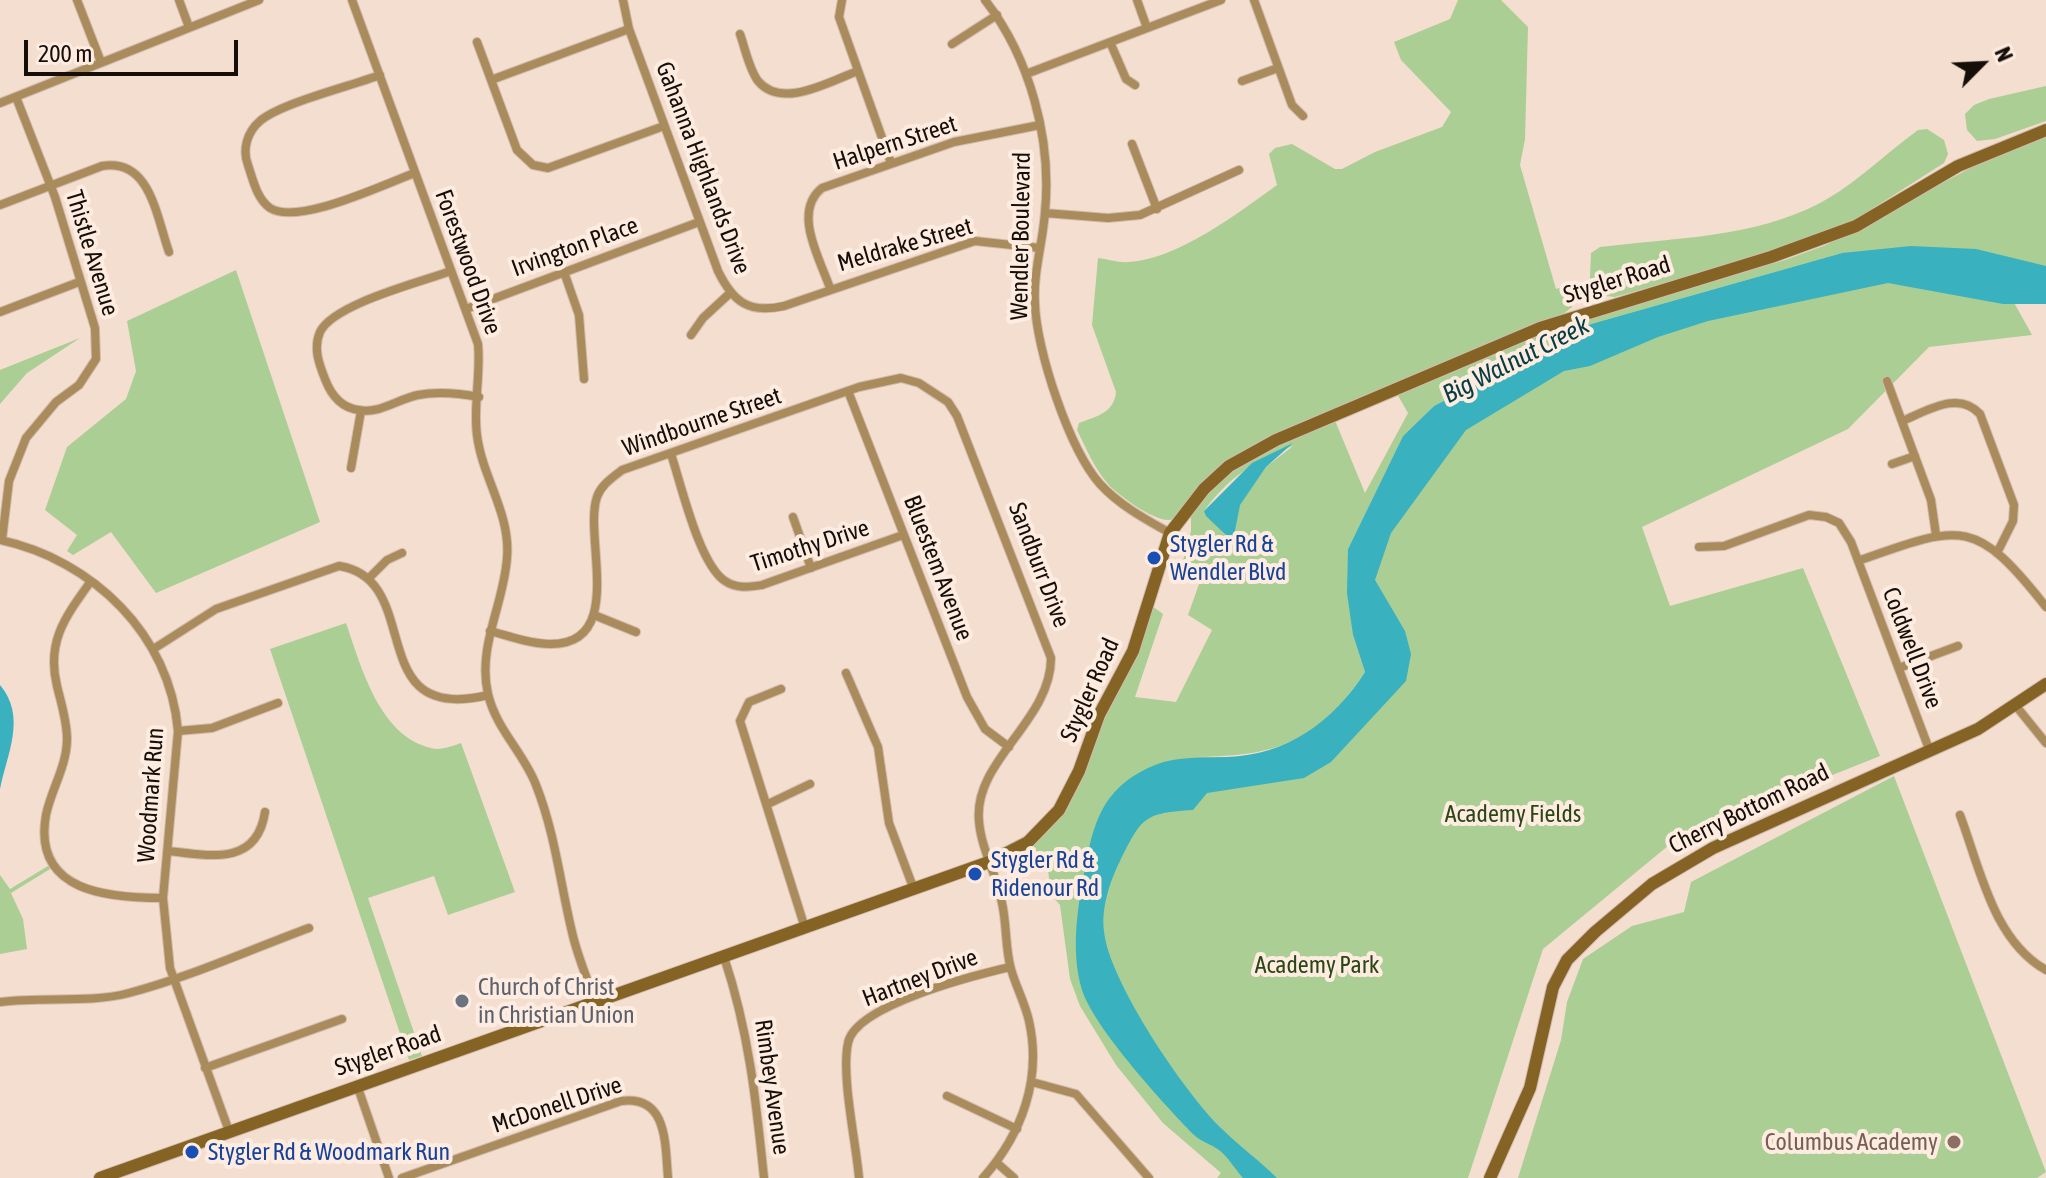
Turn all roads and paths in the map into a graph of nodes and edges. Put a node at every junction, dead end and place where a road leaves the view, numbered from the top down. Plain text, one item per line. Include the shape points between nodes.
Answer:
1 (77, 0) edge
2 (179, 0) edge
3 (259, 0) edge
4 (352, 0) edge
5 (623, 0) edge
6 (842, 0) edge
7 (985, 0) edge
8 (1137, 0) edge
9 (1221, 0) edge
10 (1254, 0) edge
11 (997, 15) junction
12 (189, 27) junction
13 (1147, 28) junction
14 (629, 29) junction
15 (740, 34) dead end
16 (477, 42) dead end
17 (1110, 42) junction
18 (952, 44) dead end
19 (101, 62) junction
20 (1278, 68) junction
21 (858, 71) junction
22 (1026, 74) junction
23 (380, 75) junction
24 (491, 80) junction
25 (1242, 81) dead end
26 (1135, 85) dead end
27 (16, 97) junction
28 (0, 103) edge
29 (1303, 116) dead end
30 (1040, 125) junction
31 (664, 126) junction
32 (2046, 130) edge
33 (1132, 144) dead end
34 (891, 163) junction
35 (1239, 170) dead end
36 (415, 173) junction
37 (50, 186) junction
38 (0, 205) edge
39 (1157, 209) junction
40 (1045, 213) junction
41 (699, 222) junction
42 (1040, 248) junction
43 (169, 252) dead end
44 (451, 271) junction
45 (564, 272) junction
46 (79, 282) junction
47 (830, 288) junction
48 (729, 294) junction
49 (784, 306) joint
50 (466, 309) junction
51 (0, 312) edge
52 (691, 335) dead end
53 (584, 379) dead end
54 (1887, 381) dead end
55 (919, 383) joint
56 (848, 391) junction
57 (479, 397) junction
58 (361, 411) junction
59 (1902, 421) junction
60 (671, 454) junction
61 (1915, 456) junction
62 (1892, 464) dead end
63 (351, 468) dead end
64 (1839, 511) dead end
65 (793, 517) dead end
66 (1834, 521) junction
67 (1170, 533) junction
68 (903, 535) junction
69 (1936, 535) junction
70 (1, 540) edge
71 (1699, 547) dead end
72 (1998, 551) junction
73 (402, 553) dead end
74 (1858, 561) junction
75 (811, 568) junction
76 (369, 578) junction
77 (91, 581) junction
78 (2046, 607) edge
79 (594, 615) junction
80 (490, 631) junction
81 (636, 632) dead end
82 (1958, 646) dead end
83 (155, 648) junction
84 (1899, 668) junction
85 (846, 673) dead end
86 (2046, 684) edge
87 (781, 689) dead end
88 (488, 695) junction
89 (278, 703) dead end
90 (2016, 706) junction
91 (178, 731) junction
92 (2046, 743) edge
93 (1009, 747) junction
94 (1929, 749) junction
95 (810, 784) dead end
96 (768, 804) junction
97 (265, 812) dead end
98 (1960, 815) dead end
99 (169, 851) junction
100 (989, 862) junction
101 (913, 887) junction
102 (163, 898) junction
103 (309, 928) dead end
104 (805, 928) junction
105 (724, 957) junction
106 (1010, 967) junction
107 (2046, 970) edge
108 (173, 978) junction
109 (595, 1001) junction
110 (0, 1002) edge
111 (342, 1019) dead end
112 (205, 1068) junction
113 (1032, 1082) junction
114 (357, 1085) junction
115 (947, 1096) dead end
116 (1017, 1129) junction
117 (229, 1131) junction
118 (997, 1163) junction
119 (100, 1178) edge
120 (389, 1178) edge
121 (402, 1178) edge
122 (668, 1178) edge
123 (764, 1178) edge
124 (859, 1178) edge
125 (983, 1178) edge
126 (1014, 1178) edge
127 (1149, 1178) edge
128 (1490, 1178) edge

1 - 19 street
2 - 12 street
3 - 12 street
4 - 23 street, Forestwood Drive
5 - 14 street, Gahanna Highlands Drive
6 - 21 street via 839,17
7 - 11 street, Wendler Boulevard
8 - 13 street
9 - 13 street
10 - 20 street
11 - 18 street
11 - 22 street, Wendler Boulevard
12 - 19 street
13 - 17 street
14 - 24 street
14 - 31 street, Gahanna Highlands Drive
15 - 21 street via 758,81 775,93 798,92
16 - 24 street
17 - 22 street
17 - 26 street via 1126,79
19 - 27 street
20 - 25 street
20 - 29 street via 1292,105
21 - 34 street
22 - 30 street, Wendler Boulevard
23 - 36 street, Forestwood Drive
23 - 36 street via 260,121 246,145 252,178 269,207 304,213
24 - 31 street via 517,150 533,165 548,168
27 - 28 street
27 - 37 street, Thistle Avenue
30 - 34 street, Halpern Street via 954,142
30 - 40 street, Wendler Boulevard
31 - 41 street, Gahanna Highlands Drive
32 - 67 main road, Stygler Road via 1958,166 1856,226 1566,318 1276,440 1217,476
33 - 39 street
34 - 47 street, Halpern Street via 822,188 809,203 808,223
35 - 39 street
36 - 44 street, Forestwood Drive
37 - 38 street
37 - 43 street via 102,166 119,163 135,170
37 - 46 street, Thistle Avenue
39 - 40 street via 1122,218
40 - 42 street, Wendler Boulevard
41 - 45 street, Irvington Place
41 - 48 street, Gahanna Highlands Drive
42 - 47 street, Meldrake Street via 975,241
42 - 67 street, Wendler Boulevard via 1034,301 1040,348 1073,434 1100,484
44 - 50 street, Forestwood Drive
44 - 58 street via 329,319 316,345 323,375 340,402
45 - 50 street, Irvington Place
45 - 53 street via 579,315
46 - 51 street
46 - 70 street, Thistle Avenue via 95,328 96,359 79,385 56,402 26,438 9,481
47 - 49 street, Meldrake Street
48 - 49 street, Gahanna Highlands Drive via 747,306
48 - 52 street
50 - 57 street, Forestwood Drive via 478,344
54 - 59 street
55 - 56 street, Windbourne Street via 901,378
55 - 93 street, Sandburr Drive via 948,402 957,416 1048,644 1047,687
56 - 60 street, Windbourne Street
56 - 68 street, Bluestem Avenue
57 - 58 street via 454,392 417,395
57 - 80 street, Forestwood Drive via 476,433 505,524 508,557
58 - 63 street
59 - 61 street
59 - 72 street via 1951,402 1972,405 1980,414 2014,505 2013,521
60 - 75 street, Timothy Drive via 709,562 728,584 762,585
60 - 79 street, Windbourne Street via 622,470 597,497
61 - 62 street
61 - 69 street via 1931,500
64 - 66 street
65 - 75 street
66 - 71 street via 1809,515 1724,546
66 - 74 street, Coldwell Drive
67 - 100 main road, Stygler Road via 1133,651 1099,715 1068,795 1028,842
68 - 75 street, Timothy Drive
68 - 93 street, Bluestem Avenue via 967,697 985,729
69 - 72 street via 1967,536
69 - 74 street
70 - 77 street, Woodmark Run via 40,552
72 - 78 street
73 - 76 street
74 - 84 street, Coldwell Drive
76 - 83 street via 355,568 317,571 216,609
76 - 88 street via 421,688 443,701
77 - 83 street, Woodmark Run via 130,614
77 - 102 street via 55,637 52,659 67,740 46,814 46,840 54,864 89,892
79 - 80 street via 570,641 553,644
79 - 81 street
80 - 88 street, Forestwood Drive
82 - 84 street
83 - 91 street, Woodmark Run
84 - 94 street, Coldwell Drive
85 - 101 street via 878,747 889,823
86 - 90 main road, Cherry Bottom Road
87 - 96 street via 749,702 740,721
88 - 109 street, Forestwood Drive via 535,781 553,832 572,934
89 - 91 street via 212,728
90 - 92 street
90 - 94 main road, Cherry Bottom Road
91 - 99 street, Woodmark Run
93 - 100 street, Sandburr Drive via 979,805
94 - 128 main road, Cherry Bottom Road via 1713,848 1652,884 1595,932 1567,960 1553,987 1530,1088
95 - 96 street
96 - 104 street
97 - 99 street via 254,843 233,854
98 - 107 street via 2008,936
99 - 102 street, Woodmark Run
100 - 101 main road, Stygler Road
100 - 106 street, Sandburr Drive via 1002,903
101 - 104 main road, Stygler Road
102 - 108 street, Woodmark Run
103 - 108 street
104 - 105 main road, Stygler Road
105 - 109 main road, Stygler Road
105 - 123 street, Rimbey Avenue via 751,1054
106 - 113 street, Sandburr Drive via 1029,1019
106 - 124 street, Hartney Drive via 888,1007 854,1028 848,1043 849,1074
108 - 110 street via 91,999
108 - 112 street, Woodmark Run
109 - 114 main road, Stygler Road
111 - 112 street
112 - 117 street, Woodmark Run
113 - 116 street, Sandburr Drive
113 - 127 street via 1076,1094
114 - 117 main road, Stygler Road
114 - 120 street
115 - 116 street
116 - 118 street, Sandburr Drive
117 - 119 main road, Stygler Road
118 - 125 street, Sandburr Drive
118 - 126 street
121 - 122 street, McDonell Drive via 635,1099 649,1103 659,1115

